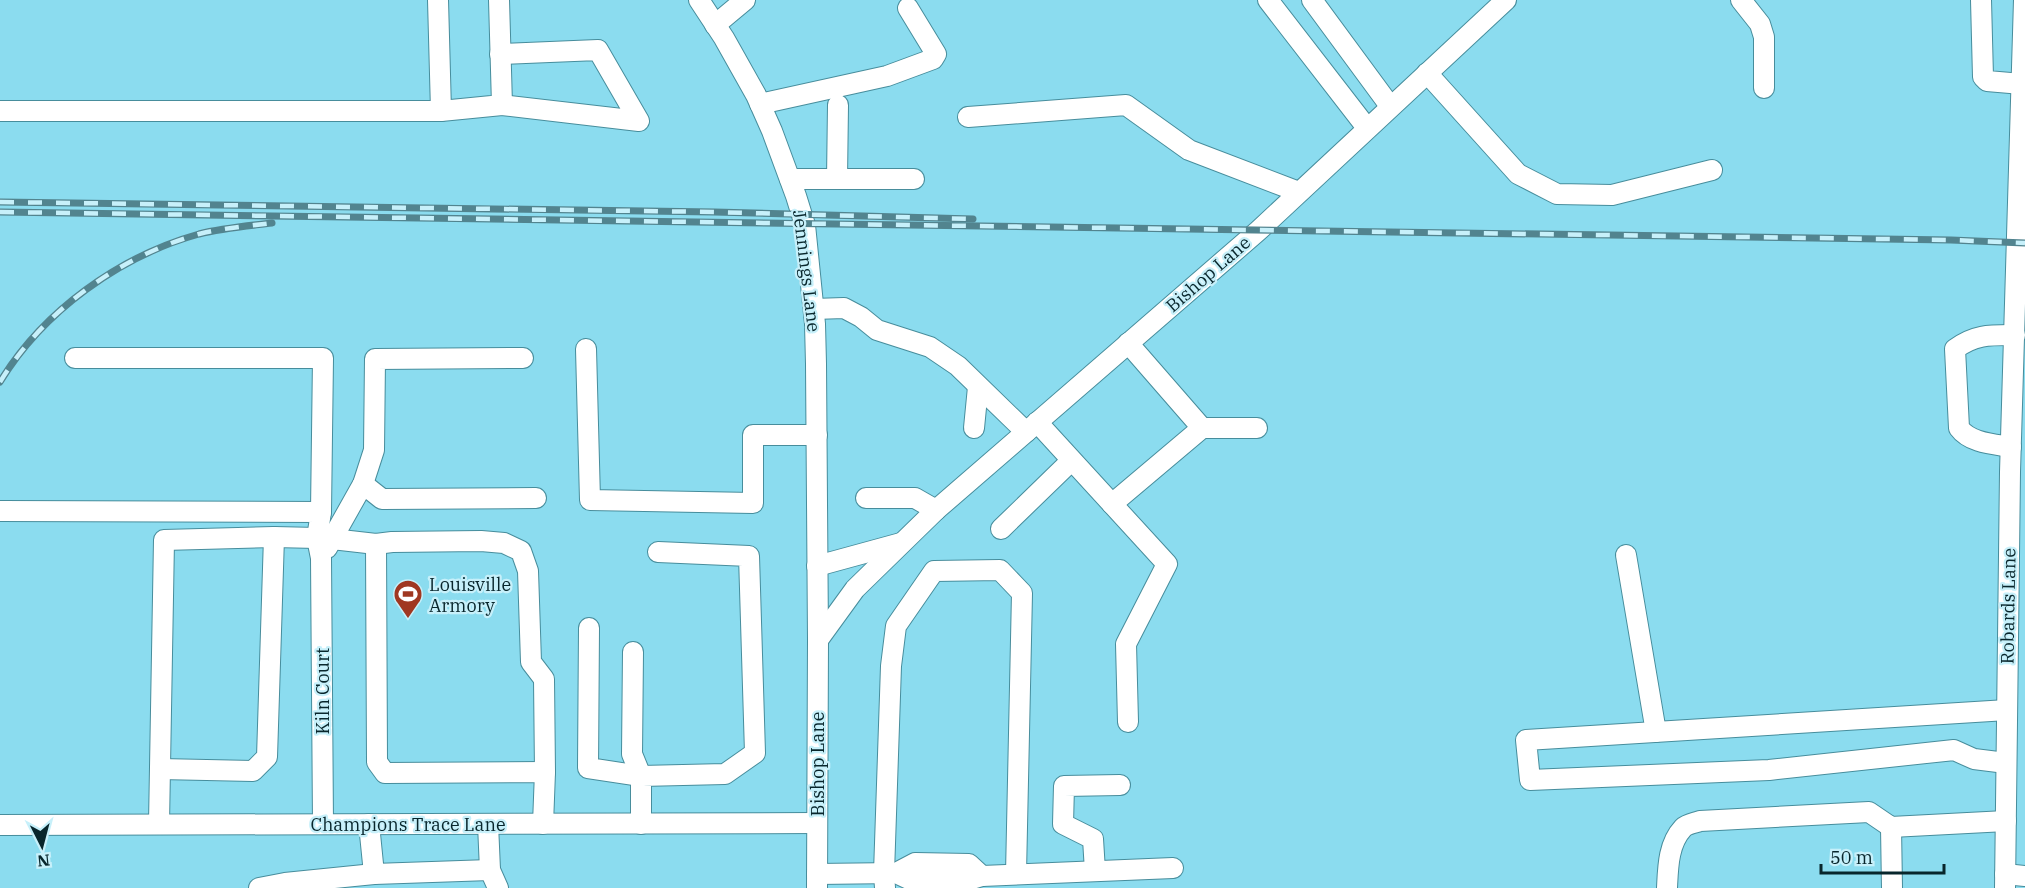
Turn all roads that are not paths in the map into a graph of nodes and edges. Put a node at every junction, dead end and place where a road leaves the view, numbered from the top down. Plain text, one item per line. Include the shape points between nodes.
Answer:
1 (438, 0) edge
2 (499, 0) edge
3 (699, 0) edge
4 (744, 0) edge
5 (1268, 0) edge
6 (1311, 0) edge
7 (1506, 0) edge
8 (1741, 0) edge
9 (1981, 0) edge
10 (2024, 0) edge
11 (908, 8) dead end
12 (716, 25) junction
13 (500, 54) junction
14 (1427, 73) junction
15 (2022, 84) junction
16 (1764, 88) dead end
17 (760, 104) junction
18 (502, 105) junction
19 (838, 105) dead end
20 (1390, 106) junction
21 (0, 111) edge
22 (441, 111) junction
23 (2023, 115) edge
24 (968, 117) dead end
25 (1367, 128) junction
26 (1712, 170) dead end
27 (790, 179) junction
28 (837, 179) junction
29 (914, 179) dead end
30 (1299, 192) junction
31 (2020, 298) edge
32 (813, 309) junction
33 (2015, 335) junction
34 (1128, 343) junction
35 (586, 350) dead end
36 (75, 358) dead end
37 (523, 358) dead end
38 (978, 387) junction
39 (2018, 418) edge
40 (1032, 427) junction
41 (974, 428) dead end
42 (1202, 428) junction
43 (1257, 428) dead end
44 (817, 435) junction
45 (2011, 447) junction
46 (1071, 461) junction
47 (2018, 474) edge
48 (363, 484) junction
49 (536, 498) dead end
50 (866, 498) dead end
51 (1112, 504) junction
52 (936, 510) junction
53 (0, 511) edge
54 (321, 512) junction
55 (1001, 529) dead end
56 (274, 537) junction
57 (2017, 537) edge
58 (324, 539) junction
59 (904, 542) junction
60 (376, 544) junction
61 (658, 552) dead end
62 (1626, 555) dead end
63 (817, 566) junction
64 (589, 628) dead end
65 (818, 640) junction
66 (633, 652) dead end
67 (2013, 698) edge
68 (1128, 722) dead end
69 (1656, 732) junction
70 (2006, 763) junction
71 (160, 769) junction
72 (545, 772) junction
73 (641, 776) junction
74 (1120, 785) dead end
75 (2006, 821) junction
76 (159, 824) junction
77 (323, 824) junction
78 (369, 824) junction
79 (488, 824) junction
80 (543, 824) junction
81 (640, 824) junction
82 (817, 824) junction
83 (0, 825) edge
84 (1891, 827) junction
85 (1173, 868) dead end
86 (490, 870) junction
87 (1095, 871) junction
88 (374, 874) junction
89 (1016, 874) junction
90 (2025, 876) edge
91 (888, 878) edge
92 (817, 881) edge
93 (2005, 881) edge
94 (259, 888) edge
95 (498, 888) edge
96 (1667, 888) edge
97 (1892, 888) edge

1 - 22 street
2 - 13 street
3 - 12 street, Jennings Lane
4 - 12 street
5 - 25 street
6 - 20 street
7 - 14 street, Bishop Lane
8 - 16 street via 1760,24 1764,37
9 - 15 street via 1983,77 1988,81
10 - 15 street, Robards Lane
11 - 17 street via 936,54 933,59 887,76
12 - 17 street, Jennings Lane
13 - 18 street
13 - 18 street via 598,50 639,121
14 - 20 street, Bishop Lane
14 - 26 street via 1518,174 1557,194 1612,195
15 - 23 street, Robards Lane
17 - 27 street, Jennings Lane
18 - 22 street
19 - 28 street
20 - 25 street, Bishop Lane
21 - 22 street
23 - 31 street, Robards Lane via 2016,243
24 - 30 street via 1126,105 1189,150
25 - 30 street, Bishop Lane
27 - 28 street
27 - 32 street, Jennings Lane via 805,225
28 - 29 street
30 - 34 street, Bishop Lane
31 - 33 street, Robards Lane
32 - 38 street via 844,308 877,330 930,347
32 - 44 street, Jennings Lane
33 - 39 street, Robards Lane
33 - 45 street via 1968,339 1955,349 1959,428 1964,435
34 - 40 street, Bishop Lane
34 - 42 street
35 - 44 street via 590,500 753,503 753,435
36 - 54 street via 323,358
37 - 48 street via 375,359 374,450
38 - 40 street
38 - 41 street
39 - 45 street, Robards Lane
40 - 46 street
40 - 52 street, Bishop Lane
42 - 43 street
42 - 51 street
44 - 63 street, Jennings Lane
45 - 47 street, Robards Lane
46 - 51 street
46 - 55 street
47 - 57 street, Robards Lane
48 - 49 street via 382,499
48 - 58 street
50 - 52 street via 915,498
51 - 68 street via 1167,564 1126,644
52 - 59 street, Bishop Lane
53 - 54 street
54 - 58 street
56 - 58 street
56 - 71 street via 267,757 253,771
56 - 71 street via 164,540
57 - 67 street, Robards Lane
58 - 60 street
58 - 77 street, Kiln Court
59 - 63 street, Bishop Lane
59 - 65 street, Bishop Lane via 855,589
60 - 72 street via 481,541 504,543 521,551 528,571 531,662 544,679
60 - 72 street via 377,762 385,773
61 - 73 street via 748,556 755,753 725,774
62 - 69 street
63 - 65 street, Bishop Lane
64 - 73 street via 588,768
65 - 82 street, Bishop Lane
66 - 73 street via 632,754
67 - 69 street
67 - 70 street, Robards Lane
69 - 70 street via 1526,740 1530,780 1769,770 1954,750 1974,759
70 - 75 street, Robards Lane
71 - 76 street
72 - 80 street
73 - 81 street
74 - 87 street via 1064,786 1063,824 1093,839
75 - 84 street
75 - 93 street, Robards Lane
76 - 77 street, Champions Trace Lane
76 - 83 street, Champions Trace Lane
77 - 78 street, Champions Trace Lane
78 - 79 street, Champions Trace Lane
78 - 88 street
79 - 80 street, Champions Trace Lane
79 - 86 street
80 - 81 street, Champions Trace Lane
81 - 82 street, Champions Trace Lane
82 - 92 street, Bishop Lane
84 - 96 street via 1869,812 1700,820 1684,826 1674,841
84 - 97 street
85 - 87 street
86 - 88 street
86 - 95 street
87 - 89 street
88 - 94 street
89 - 91 street via 965,881
89 - 91 street via 1022,593 1000,570 934,572 896,626 891,666
90 - 93 street
91 - 92 street

